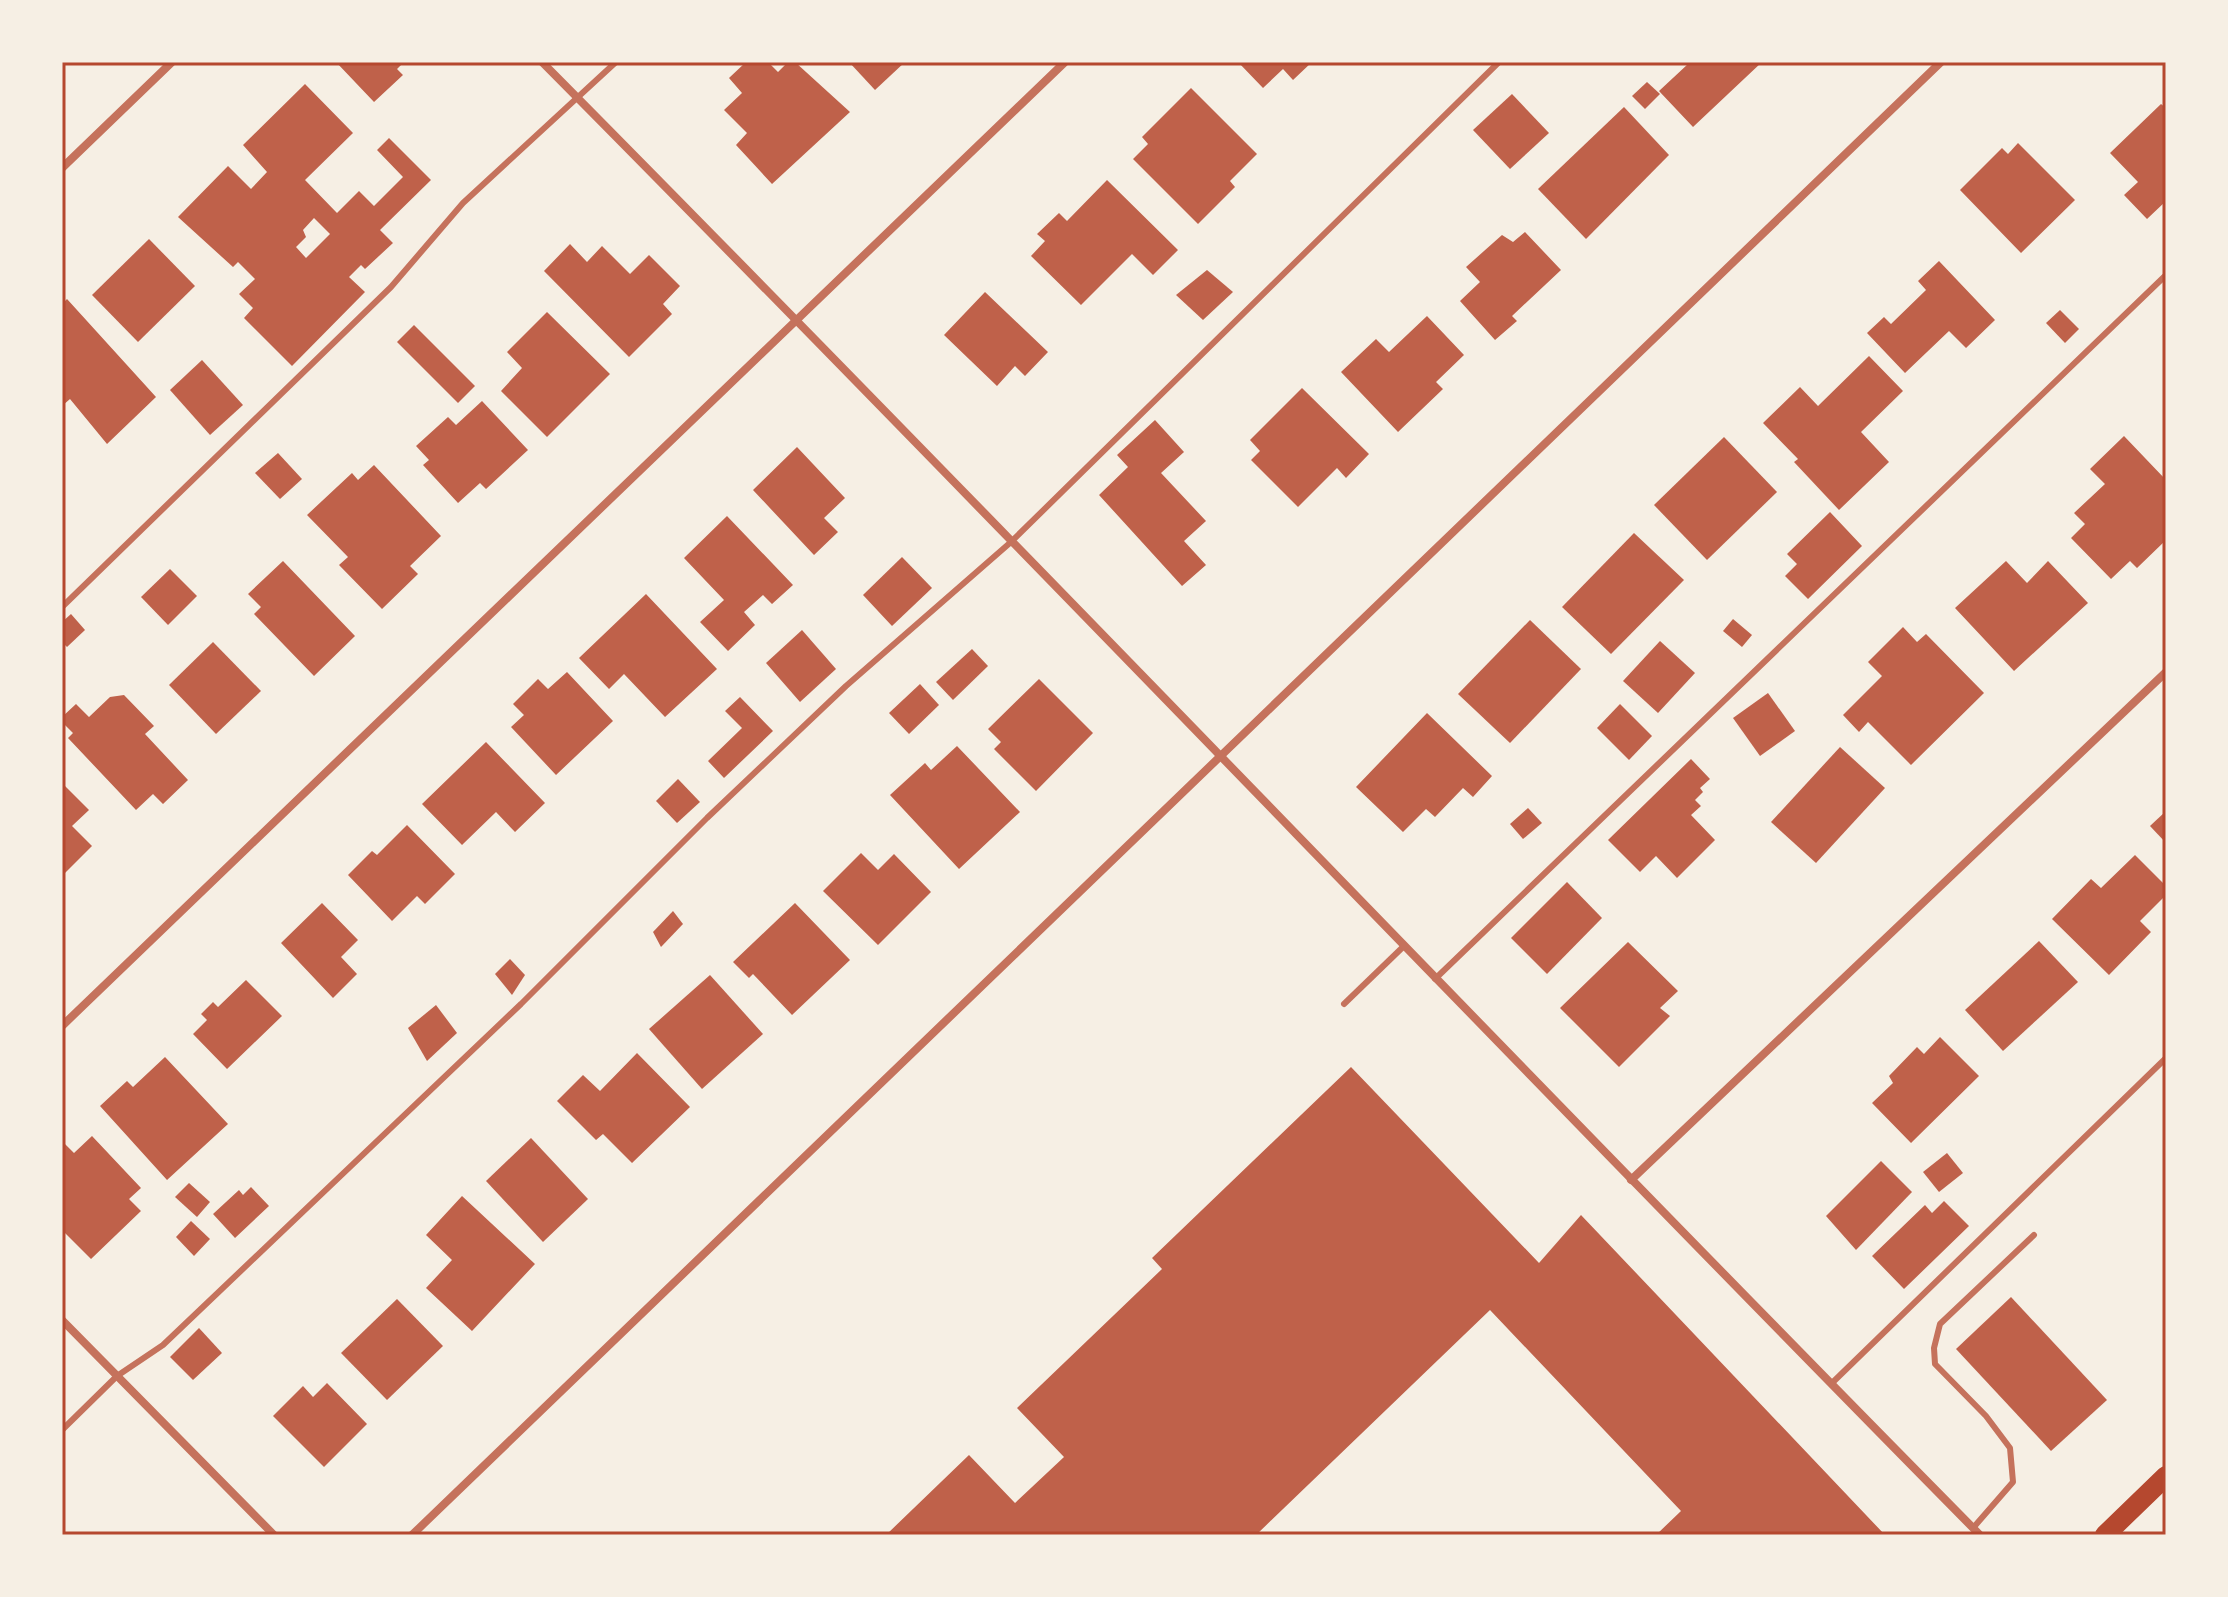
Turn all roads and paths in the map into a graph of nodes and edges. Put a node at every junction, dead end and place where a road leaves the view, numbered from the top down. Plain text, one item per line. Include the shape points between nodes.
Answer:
1 (172, 62) edge
2 (542, 62) edge
3 (616, 62) edge
4 (1065, 62) edge
5 (1499, 62) edge
6 (1941, 62) edge
7 (578, 99) junction
8 (62, 168) edge
9 (2166, 275) edge
10 (797, 321) junction
11 (1011, 542) junction
12 (62, 607) edge
13 (2166, 672) edge
14 (1221, 758) junction
15 (1404, 946) junction
16 (1435, 979) junction
17 (1344, 1004) dead end
18 (62, 1026) edge
19 (2166, 1058) edge
20 (1631, 1180) junction
21 (2034, 1235) dead end
22 (62, 1320) edge
23 (117, 1376) junction
24 (1832, 1383) junction
25 (62, 1430) edge
26 (2166, 1476) edge
27 (1973, 1528) junction
28 (274, 1535) edge
29 (412, 1535) edge
30 (1980, 1535) edge
31 (2105, 1535) edge

1 - 8 street
2 - 7 street
3 - 7 lane
4 - 10 street
5 - 11 lane
6 - 14 street
7 - 10 street
7 - 12 lane via 463,203 391,287
9 - 16 lane
10 - 11 street
10 - 18 street
11 - 14 street
11 - 23 lane via 846,686 163,1345
13 - 20 street
14 - 15 street
14 - 29 street
15 - 16 street
15 - 17 lane
16 - 20 street
19 - 24 lane
20 - 24 street
21 - 27 lane via 1940,1324 1934,1348 1935,1364 2010,1448 2013,1482
22 - 23 street
23 - 25 lane
23 - 28 street
24 - 27 street
26 - 31 main road
27 - 30 street

